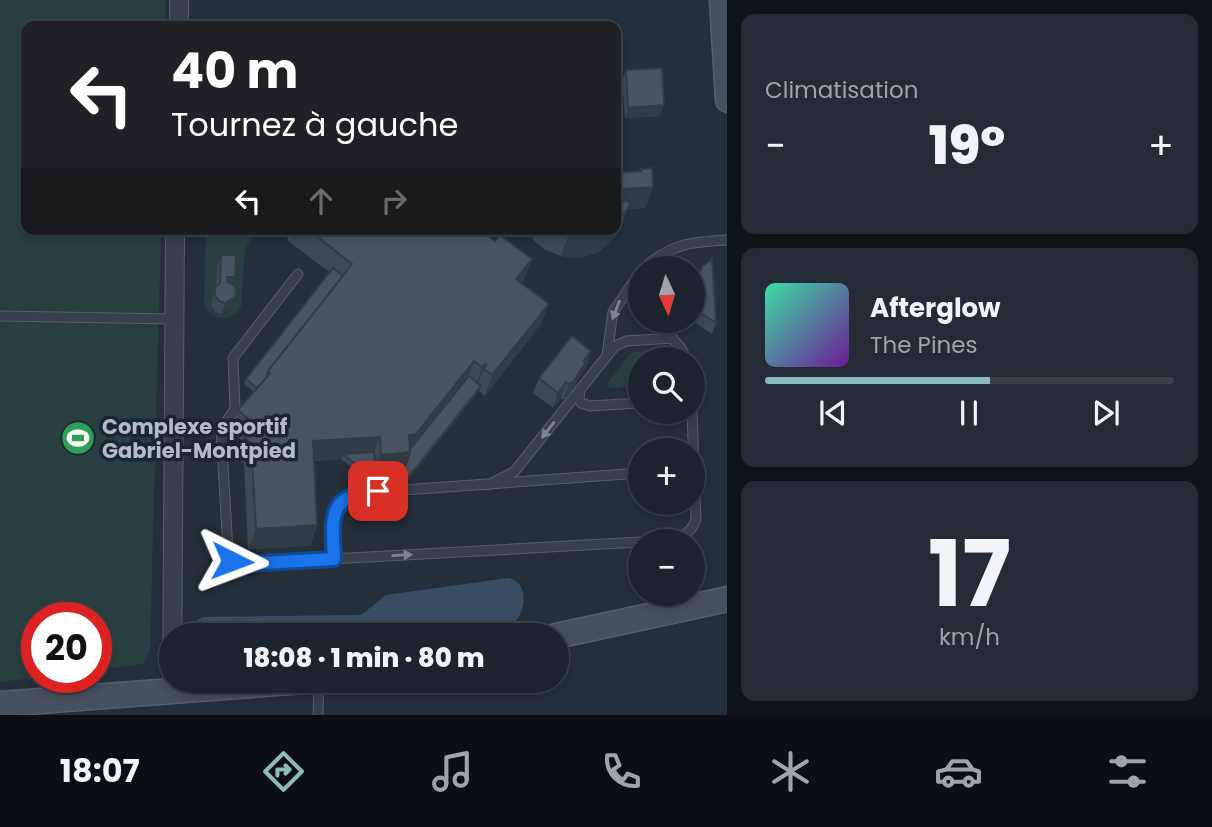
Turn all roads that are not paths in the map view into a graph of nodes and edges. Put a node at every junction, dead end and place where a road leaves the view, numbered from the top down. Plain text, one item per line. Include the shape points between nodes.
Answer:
1 (179, 0) edge
2 (724, 6) edge
3 (179, 21) edge
4 (727, 100) edge
5 (175, 235) edge
6 (727, 240) edge
7 (660, 256) edge
8 (298, 274) dead end
9 (628, 290) edge
10 (0, 316) edge
11 (173, 319) junction
12 (666, 333) edge
13 (673, 338) junction
14 (682, 347) edge
15 (607, 355) junction
16 (581, 388) junction
17 (628, 404) edge
18 (628, 474) edge
19 (488, 485) junction
20 (404, 490) edge
21 (378, 491) dead end
22 (628, 543) edge
23 (334, 559) junction
24 (727, 599) edge
25 (172, 623) edge
26 (569, 633) edge
27 (159, 692) edge
28 (318, 693) edge
29 (0, 704) edge
30 (318, 715) edge

1 - 3 street
2 - 4 main road
5 - 11 street
6 - 7 lane via 687,242
8 - 23 lane via 233,358 235,409 221,429 228,551 232,561 243,564
9 -> 15 lane via 613,312
10 - 11 lane
11 - 25 street
12 - 13 lane
13 - 14 lane
13 - 15 lane via 620,343
15 - 16 lane
16 - 17 lane via 579,398 590,406
16 -> 19 lane via 514,472
18 - 19 lane
19 - 20 lane
21 - 23 lane via 353,494 336,509 332,519
23 -> 22 lane
24 - 26 main road
27 - 29 main road
28 - 30 lane

